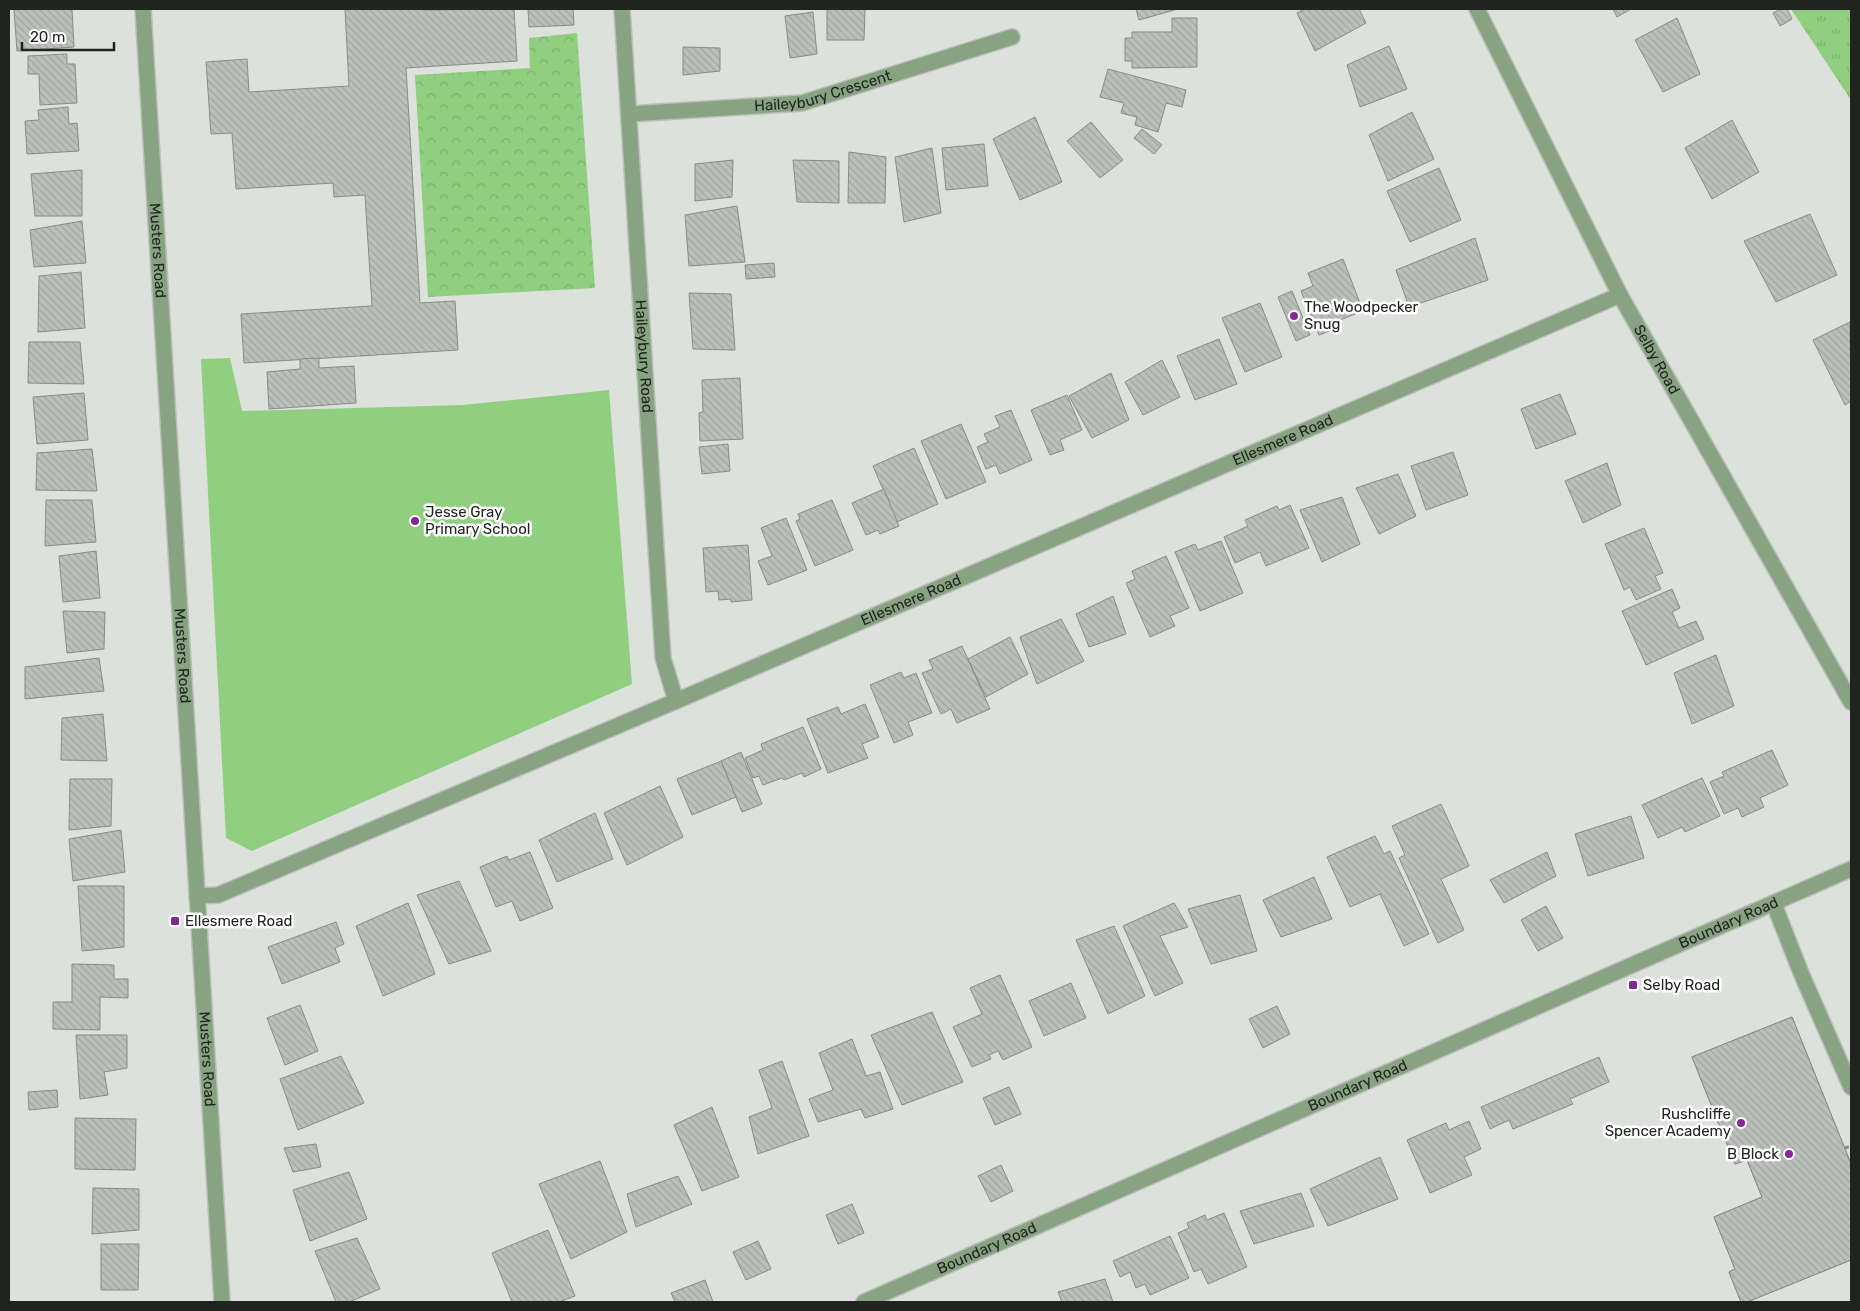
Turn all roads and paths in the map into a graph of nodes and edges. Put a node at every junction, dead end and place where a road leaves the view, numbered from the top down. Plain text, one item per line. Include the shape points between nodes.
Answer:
1 (143, 9) edge
2 (622, 9) edge
3 (1477, 9) edge
4 (1012, 37) dead end
5 (629, 114) junction
6 (1620, 294) junction
7 (676, 701) junction
8 (1851, 702) edge
9 (1851, 869) edge
10 (197, 896) junction
11 (1774, 904) junction
12 (1851, 1086) edge
13 (1851, 1146) edge
14 (1845, 1148) dead end
15 (222, 1302) edge
16 (864, 1302) edge

1 - 10 street, Musters Road
2 - 5 street, Haileybury Road
3 - 6 street, Selby Road
4 - 5 street, Haileybury Crescent via 802,103
5 - 7 street, Haileybury Road via 663,658
6 - 7 street, Ellesmere Road
6 - 8 street, Selby Road
7 - 10 street, Ellesmere Road via 218,895
9 - 11 street, Boundary Road
10 - 15 street, Musters Road
11 - 12 street via 1800,973
11 - 16 street, Boundary Road
13 - 14 path

